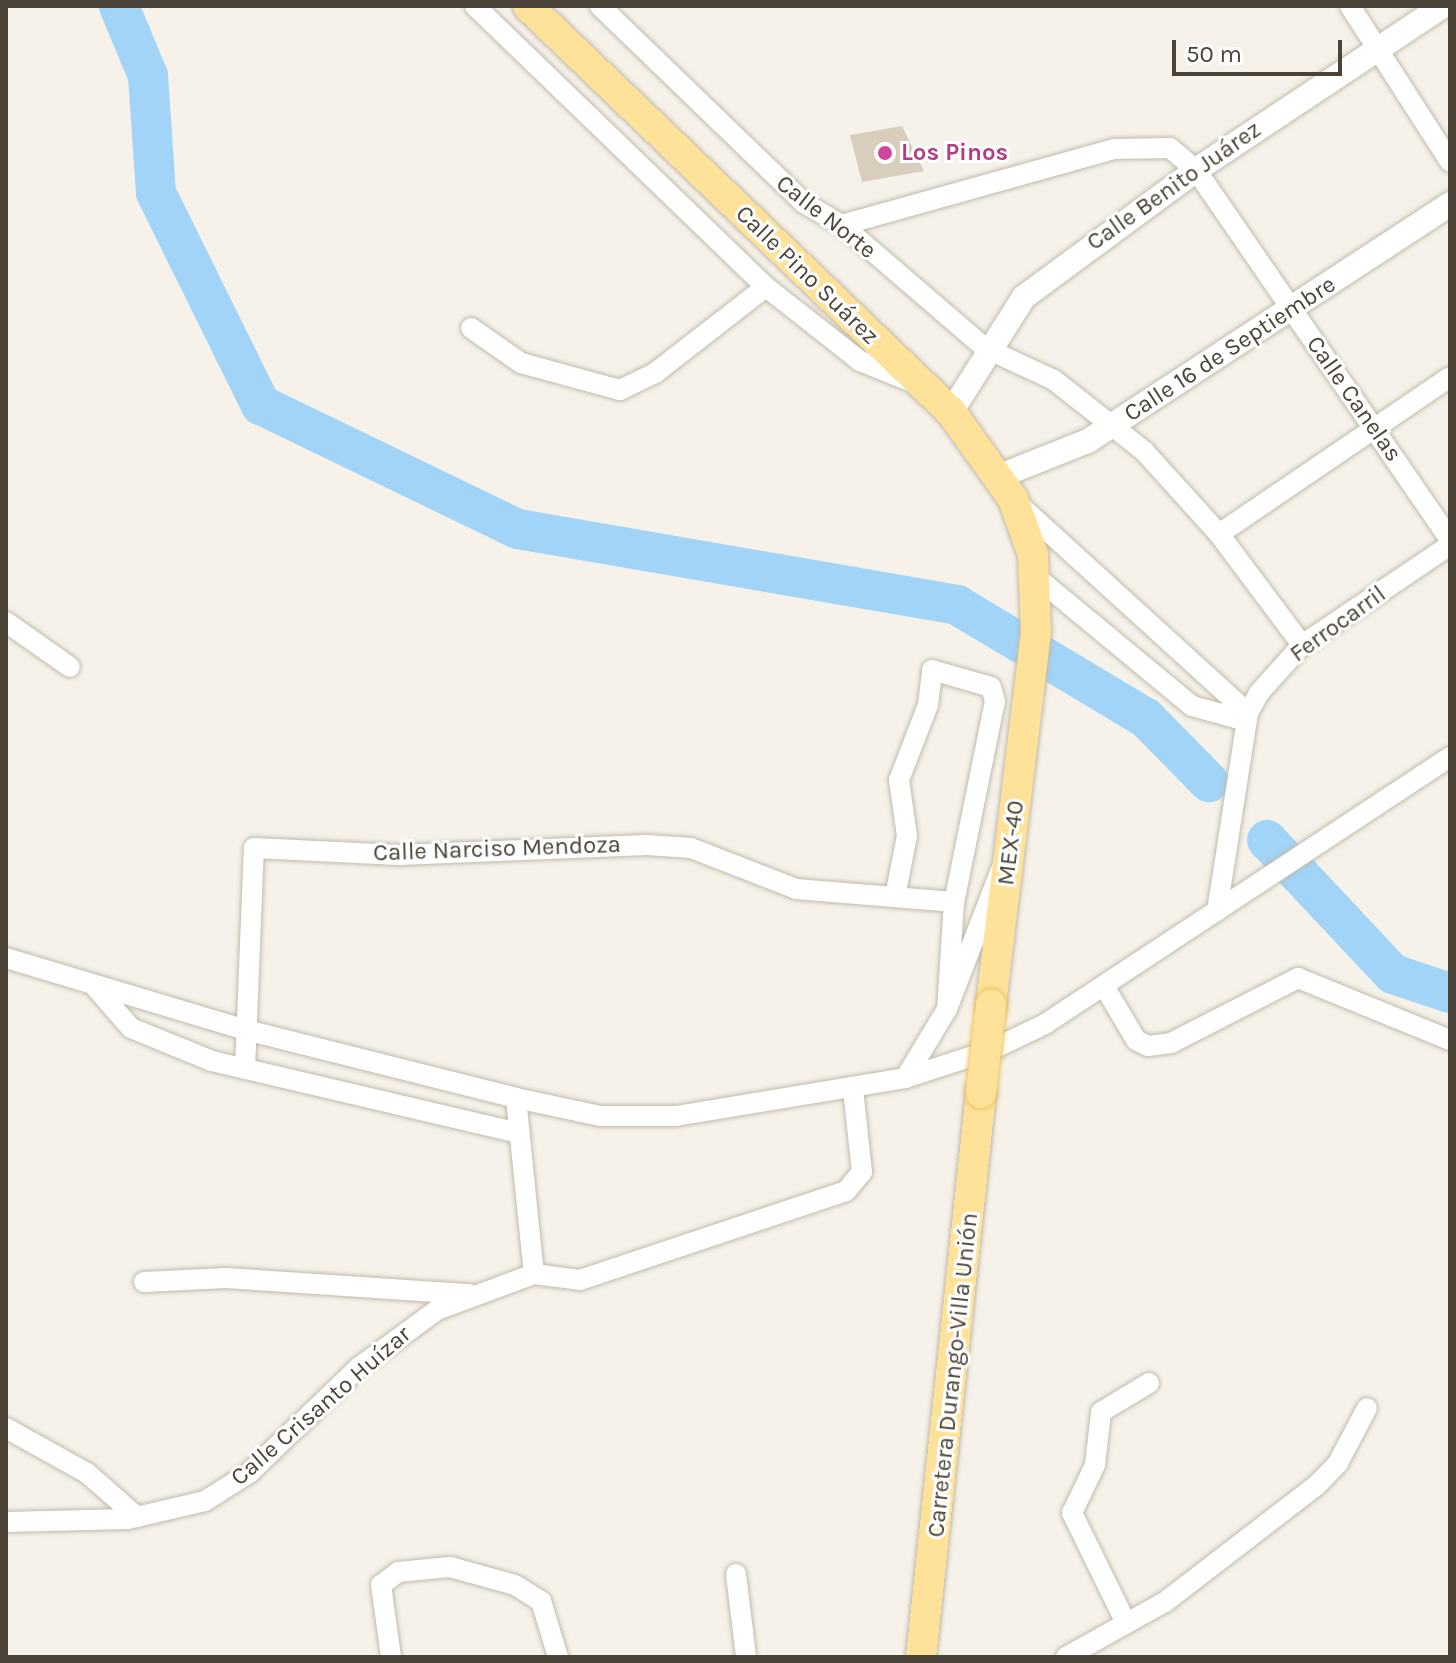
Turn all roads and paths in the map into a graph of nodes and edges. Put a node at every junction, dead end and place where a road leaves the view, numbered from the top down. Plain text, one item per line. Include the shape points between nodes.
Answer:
1 (475, 6) edge
2 (528, 6) edge
3 (600, 6) edge
4 (1350, 6) edge
5 (1443, 6) edge
6 (1376, 46) junction
7 (1450, 162) edge
8 (1196, 170) junction
9 (1450, 204) edge
10 (842, 225) junction
11 (766, 287) junction
12 (1292, 309) junction
13 (471, 328) dead end
14 (985, 348) junction
15 (1450, 377) edge
16 (924, 385) junction
17 (951, 412) junction
18 (1113, 425) junction
19 (1375, 429) junction
20 (1007, 487) junction
21 (1219, 534) junction
22 (1450, 543) edge
23 (1036, 577) junction
24 (6, 622) edge
25 (1302, 645) junction
26 (70, 667) dead end
27 (1248, 713) junction
28 (1450, 757) edge
29 (1009, 857) junction
30 (895, 897) junction
31 (954, 902) junction
32 (1217, 911) junction
33 (6, 958) edge
34 (1104, 986) junction
35 (96, 988) junction
36 (947, 1009) junction
37 (246, 1030) junction
38 (1450, 1040) edge
39 (367, 1060) junction
40 (245, 1069) junction
41 (905, 1078) junction
42 (853, 1089) junction
43 (981, 1093) joint
44 (361, 1097) junction
45 (516, 1098) junction
46 (520, 1133) junction
47 (534, 1274) junction
48 (144, 1282) dead end
49 (473, 1294) junction
50 (1149, 1383) dead end
51 (1367, 1408) dead end
52 (6, 1428) edge
53 (137, 1517) junction
54 (6, 1522) edge
55 (736, 1574) dead end
56 (1126, 1623) junction
57 (391, 1657) edge
58 (558, 1657) edge
59 (746, 1657) edge
60 (921, 1657) edge
61 (1066, 1657) edge

1 - 11 street
2 - 16 main road, Calle Pino Suárez
3 - 10 street, Calle Norte via 784,186
4 - 6 street
5 - 6 street, Calle Benito Juárez
6 - 7 street
6 - 8 street, Calle Benito Juárez
8 - 10 street, Calle Canelas via 1170,148 1115,149
8 - 12 street, Calle Canelas
8 - 14 street, Calle Benito Juárez via 1024,297
9 - 12 street, Calle 16 de Septiembre
10 - 14 street, Calle Norte
11 - 13 street via 655,373 620,390 521,363
11 - 16 street via 860,361
12 - 18 street, Calle 16 de Septiembre
12 - 19 street, Calle Canelas
14 - 17 street, Calle Benito Juárez
14 - 18 street, Calle Norte via 1054,380
15 - 19 street
16 - 17 main road, Calle Pino Suárez
17 - 20 main road, Calle Pino Suárez
18 - 20 street, Calle 16 de Septiembre
18 - 21 street, Calle Norte
19 - 21 street
19 - 22 street, Calle Canelas
20 - 23 main road, Calle Pino Suárez
20 - 27 street
21 - 25 street, Calle Norte
22 - 25 street, Ferrocarril
23 - 27 street via 1192,706 1236,718
23 - 29 main road, MEX-40 via 1033,682
24 - 26 street
25 - 27 street, Ferrocarril
27 - 32 street, Ferrocarril
28 - 32 street
29 - 36 street via 988,894
29 - 43 main road, MEX-40, bridge
30 - 31 street, Calle Narciso Mendoza
30 - 31 street via 907,836 899,780 928,705 932,670 991,687 995,701
30 - 37 street, Calle Narciso Mendoza via 796,889 691,848 647,845 399,855 254,848
31 - 36 street
32 - 34 street
33 - 35 street
34 - 38 street via 1136,1040 1148,1046 1171,1043 1298,978
34 - 41 street via 991,1050
35 - 37 street
35 - 40 street via 109,1009 152,1040
36 - 41 street
37 - 39 street
37 - 40 street, Calle Narciso Mendoza
39 - 44 street
39 - 45 street
40 - 44 street
41 - 42 street
42 - 45 street via 651,1119
42 - 47 street, Calle Crisanto Huízar via 862,1172 846,1191 580,1280
43 - 60 main road, Carretera Durango-Villa Unión
44 - 46 street
45 - 46 street
46 - 47 street
47 - 49 street, Calle Crisanto Huízar
48 - 49 street via 226,1278
49 - 53 street, Calle Crisanto Huízar via 384,1346 227,1488
50 - 56 street via 1101,1412 1095,1465 1072,1513
51 - 56 street via 1338,1463 1318,1484
52 - 53 street via 87,1473
53 - 54 street, Calle Crisanto Huízar
55 - 59 street
56 - 61 street
57 - 58 street via 381,1585 398,1572 450,1567 504,1581 541,1601

